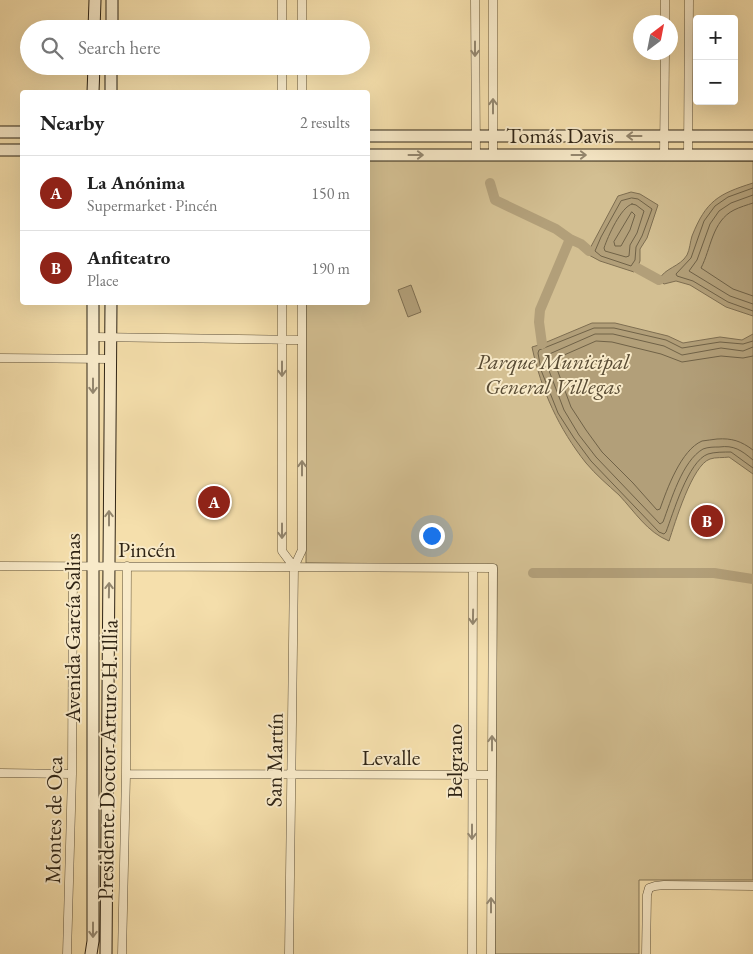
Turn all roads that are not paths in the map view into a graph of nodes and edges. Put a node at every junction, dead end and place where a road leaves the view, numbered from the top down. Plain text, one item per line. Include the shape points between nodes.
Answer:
1 (95, 0) edge
2 (112, 0) edge
3 (282, 0) edge
4 (302, 0) edge
5 (475, 0) edge
6 (493, 0) edge
7 (665, 0) edge
8 (688, 0) edge
9 (665, 15) edge
10 (94, 20) edge
11 (112, 20) edge
12 (282, 20) edge
13 (302, 20) edge
14 (665, 60) edge
15 (94, 75) edge
16 (111, 75) edge
17 (282, 75) edge
18 (302, 75) edge
19 (93, 90) edge
20 (111, 90) edge
21 (282, 90) edge
22 (302, 90) edge
23 (0, 132) edge
24 (20, 132) edge
25 (370, 136) edge
26 (476, 136) junction
27 (494, 136) junction
28 (664, 136) junction
29 (688, 136) junction
30 (753, 136) edge
31 (0, 150) edge
32 (20, 150) edge
33 (370, 155) edge
34 (476, 155) junction
35 (493, 155) junction
36 (664, 155) junction
37 (688, 155) junction
38 (753, 155) edge
39 (93, 305) edge
40 (111, 305) edge
41 (282, 305) edge
42 (302, 305) edge
43 (93, 337) junction
44 (110, 338) junction
45 (282, 340) junction
46 (302, 340) junction
47 (0, 358) edge
48 (93, 358) junction
49 (110, 358) junction
50 (0, 566) edge
51 (73, 566) junction
52 (92, 566) junction
53 (109, 566) junction
54 (127, 566) junction
55 (294, 567) junction
56 (473, 568) junction
57 (493, 568) joint
58 (0, 774) edge
59 (72, 774) junction
60 (126, 774) junction
61 (291, 774) junction
62 (471, 775) junction
63 (492, 775) junction
64 (753, 886) edge
65 (67, 954) edge
66 (91, 954) edge
67 (106, 954) edge
68 (122, 954) edge
69 (289, 954) edge
70 (472, 954) edge
71 (490, 954) edge
72 (646, 954) edge

1 - 10 main road
2 - 11 main road
3 - 12 street
4 - 13 street
5 -> 26 street
27 -> 6 street
7 - 9 street
8 - 29 street
14 - 28 street
15 - 19 main road
16 - 20 main road
17 - 21 street
18 - 22 street
23 - 24 main road
25 - 26 main road, Tomás Davis
26 - 27 main road, Tomás Davis
26 - 34 street
28 -> 27 main road, Tomás Davis
27 - 35 street
28 - 29 main road, Tomás Davis
28 - 36 street
29 - 30 main road, Tomás Davis
29 - 37 street
31 - 32 main road
33 -> 34 main road, Tomás Davis
34 - 35 main road, Tomás Davis
35 -> 36 main road, Tomás Davis
36 - 37 main road, Tomás Davis
37 - 38 main road, Tomás Davis
39 - 43 main road, Avenida García Salinas
40 - 44 main road, Avenida García Salinas
41 - 45 street
42 - 46 street, San Martín
43 - 44 street
43 - 48 main road, Avenida García Salinas
44 - 45 street
44 - 49 main road, Avenida García Salinas
45 - 46 street
45 -> 55 street via 282,550
55 -> 46 street, San Martín via 302,550
47 - 48 street
48 - 49 street
48 -> 52 main road, Avenida García Salinas
53 -> 49 main road, Avenida García Salinas
50 - 51 street, Pincén
51 - 52 street, Pincén
51 - 59 street, Montes de Oca
52 - 53 street, Pincén
52 -> 66 main road, Avenida García Salinas
53 - 54 street, Pincén
67 -> 53 main road, Avenida García Salinas
54 - 55 street, Pincén
54 - 60 street, Presidente Doctor Arturo H. Illia
55 - 56 street, Pincén
55 - 61 street, San Martín
56 - 57 street, Pincén
56 -> 62 street, Belgrano
63 -> 57 street, Belgrano
58 - 59 street
59 - 65 street, Montes de Oca
60 - 61 street, Levalle
60 - 68 street, Presidente Doctor Arturo H. Illia
61 - 62 street, Levalle
61 - 69 street, San Martín
62 - 63 street, Levalle
62 -> 70 street, Belgrano
71 -> 63 street, Belgrano
64 - 72 street via 664,885 649,888

